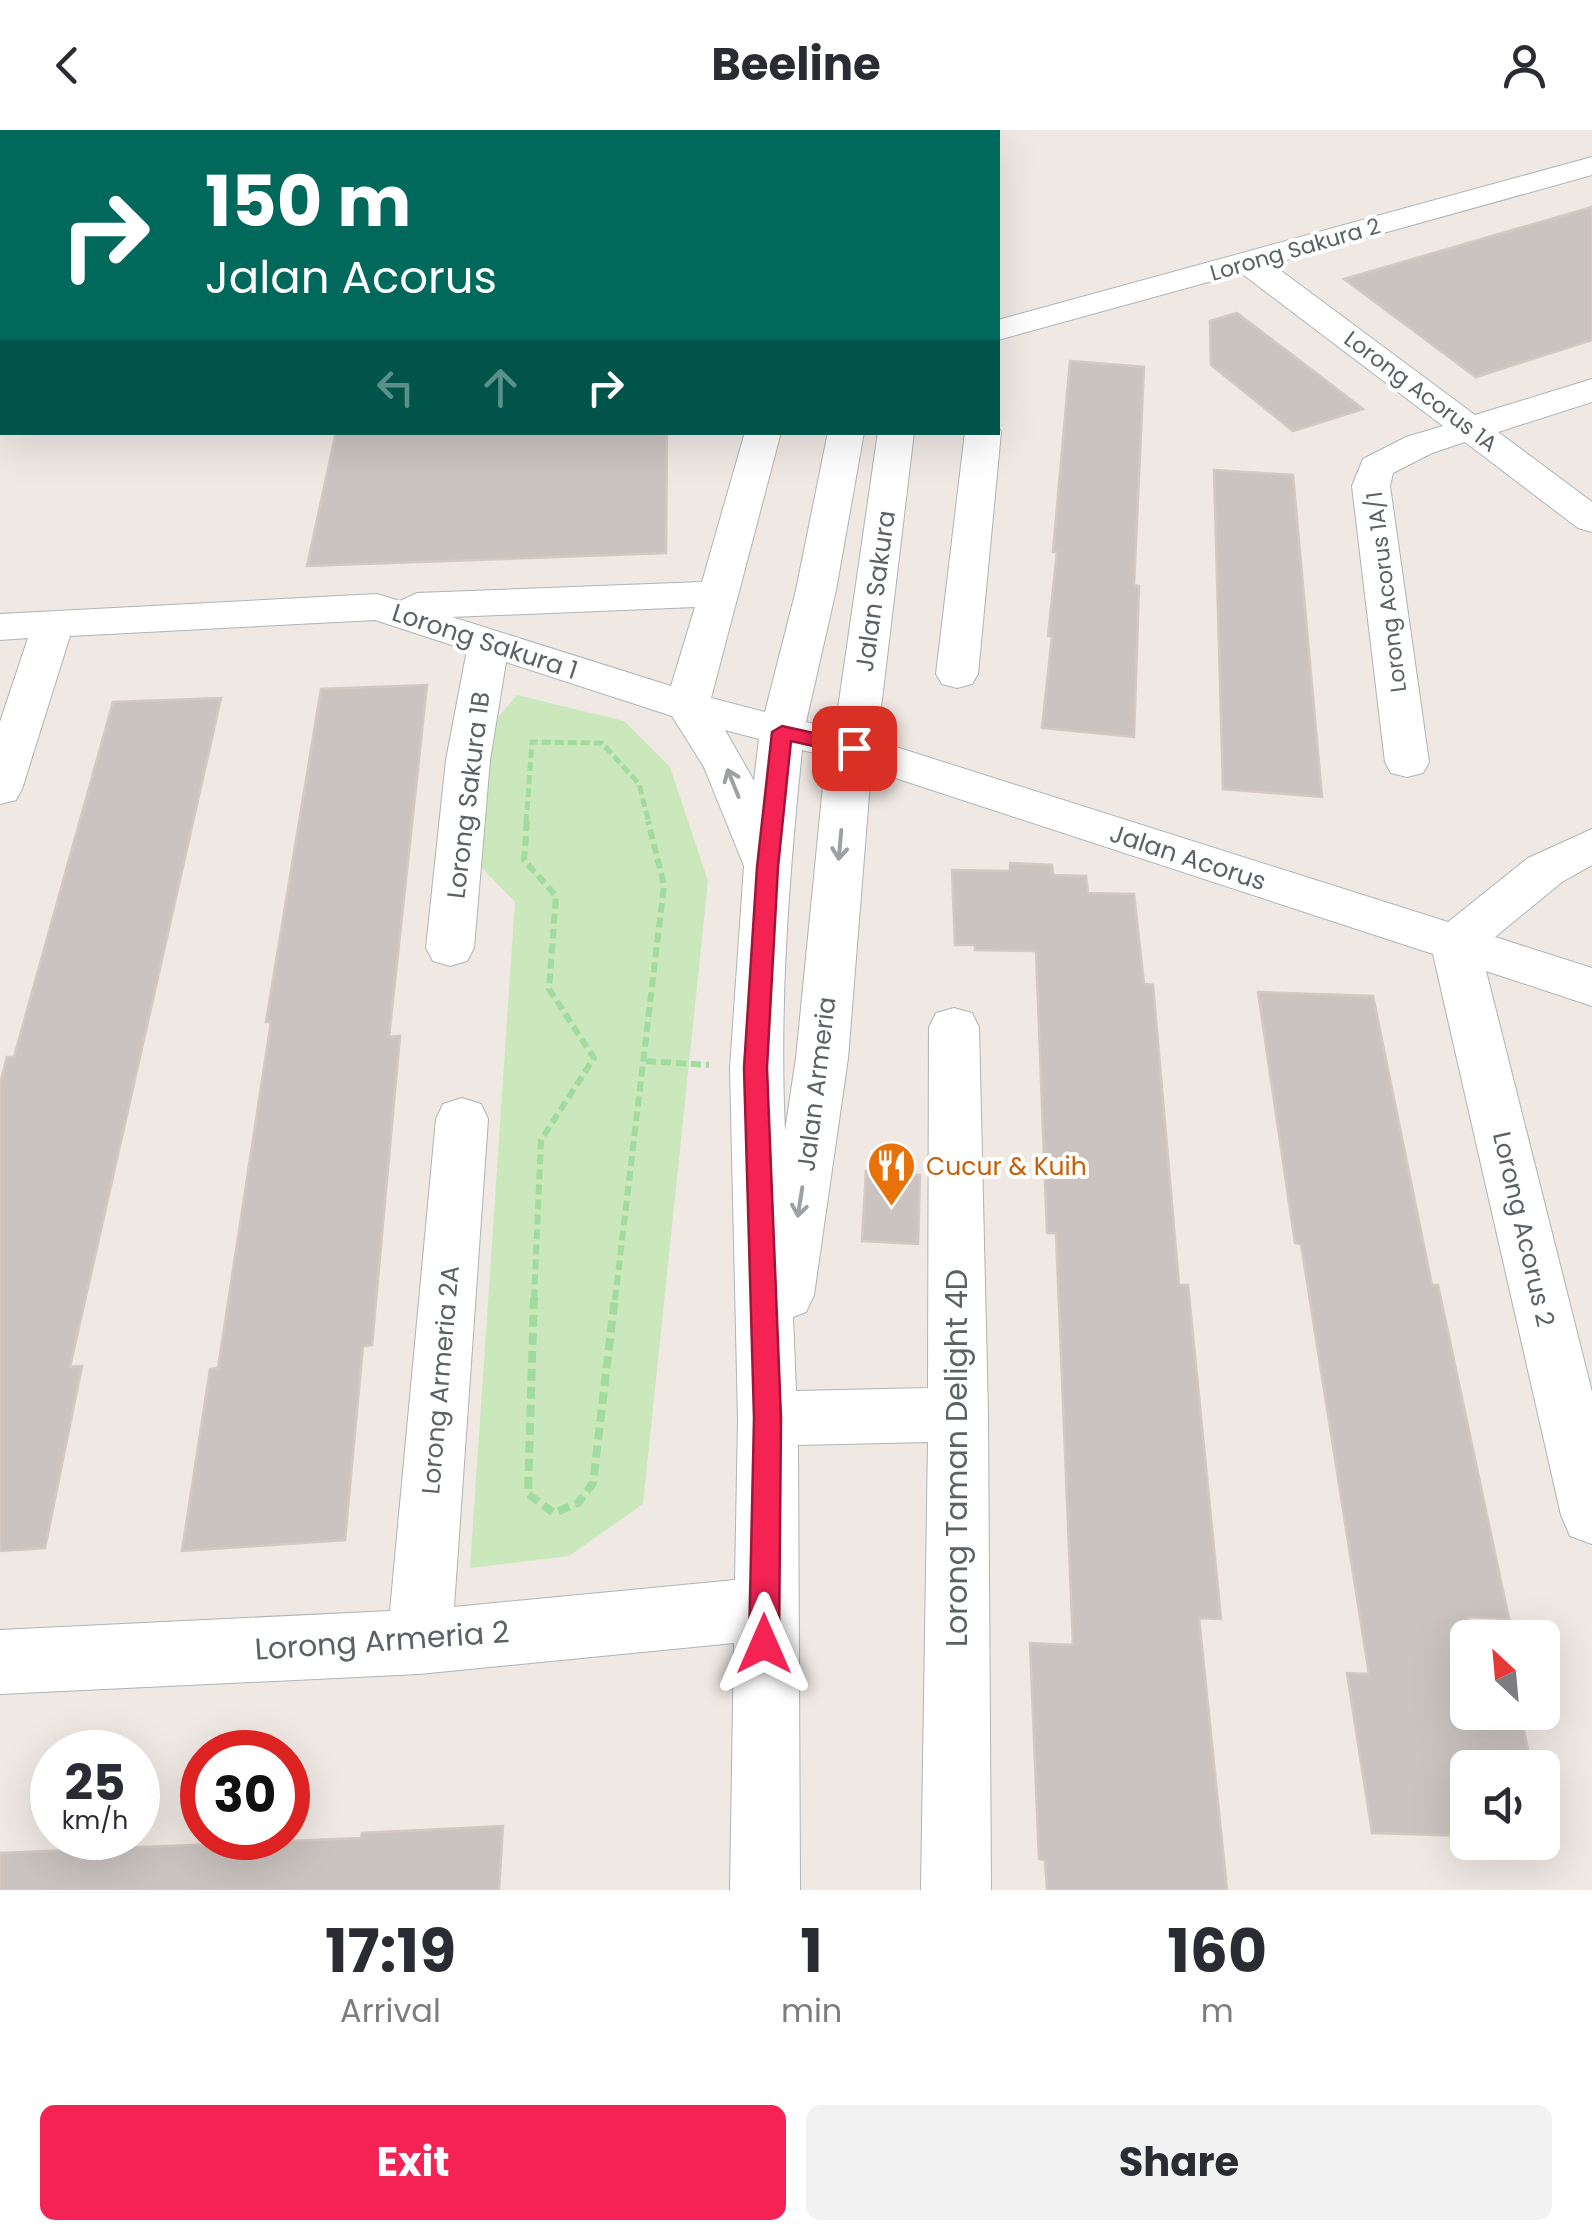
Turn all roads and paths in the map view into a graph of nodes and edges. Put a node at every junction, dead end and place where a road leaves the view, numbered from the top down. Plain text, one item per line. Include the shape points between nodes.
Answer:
1 (1592, 166) edge
2 (1249, 263) junction
3 (1000, 329) edge
4 (1592, 390) edge
5 (1473, 429) junction
6 (762, 435) edge
7 (845, 435) edge
8 (896, 435) edge
9 (983, 435) edge
10 (1592, 520) edge
11 (719, 594) junction
12 (377, 607) junction
13 (53, 624) junction
14 (0, 626) edge
15 (489, 642) junction
16 (957, 674) dead end
17 (687, 706) junction
18 (782, 732) junction
19 (854, 748) junction
20 (1407, 762) dead end
21 (0, 788) edge
22 (1592, 844) edge
23 (767, 867) junction
24 (1455, 943) junction
25 (450, 948) dead end
26 (1592, 987) edge
27 (954, 1027) dead end
28 (646, 1061) junction
29 (756, 1068) junction
30 (462, 1119) dead end
31 (958, 1414) junction
32 (768, 1418) junction
33 (1592, 1515) edge
34 (764, 1609) junction
35 (419, 1642) junction
36 (0, 1662) edge
37 (765, 1890) edge
38 (956, 1890) edge

1 - 2 street, Lorong Sakura 2
2 - 3 street, Lorong Sakura 2
2 - 5 street, Lorong Acorus 1A
4 - 5 street, Lorong Acorus 1A/1
5 - 10 street, Lorong Acorus 1A
5 - 20 street, Lorong Acorus 1A/1 via 1393,456 1376,467 1371,486
6 - 11 street
7 - 18 street
8 - 19 street, Jalan Sakura
9 - 16 street
11 - 12 street
11 - 17 street
12 - 13 street, Lorong Sakura 1
12 - 15 street, Lorong Sakura 1
13 - 14 street, Lorong Sakura 1
13 - 21 street
15 - 17 street, Lorong Sakura 1
15 - 25 street, Lorong Sakura 1B via 468,760
17 - 18 street, Lorong Sakura 1
23 -> 17 street via 726,766
18 - 19 street, Jalan Acorus
18 - 23 street, Jalan Armeria
19 - 24 street, Jalan Acorus
19 -> 32 street, Jalan Armeria via 845,786 822,1058
22 - 24 street via 1545,870
23 - 29 street, Jalan Armeria
24 - 26 street, Jalan Acorus
24 - 33 street, Lorong Acorus 2
27 - 31 street, Lorong Taman Delight 4D
28 - 28 path via 594,1483 584,1499 554,1513 528,1494 526,1472 541,1140 594,1058 549,989 556,896 524,860 532,742 602,744 639,784 664,885
28 - 29 path
29 - 32 street, Jalan Armeria
30 - 35 street, Lorong Armeria 2A
31 - 32 street
31 - 38 street, Lorong Taman Delight 4D
32 - 34 street, Jalan Armeria
34 - 35 street, Lorong Armeria 2
34 - 37 street, Jalan Armeria
35 - 36 street, Lorong Armeria 2

